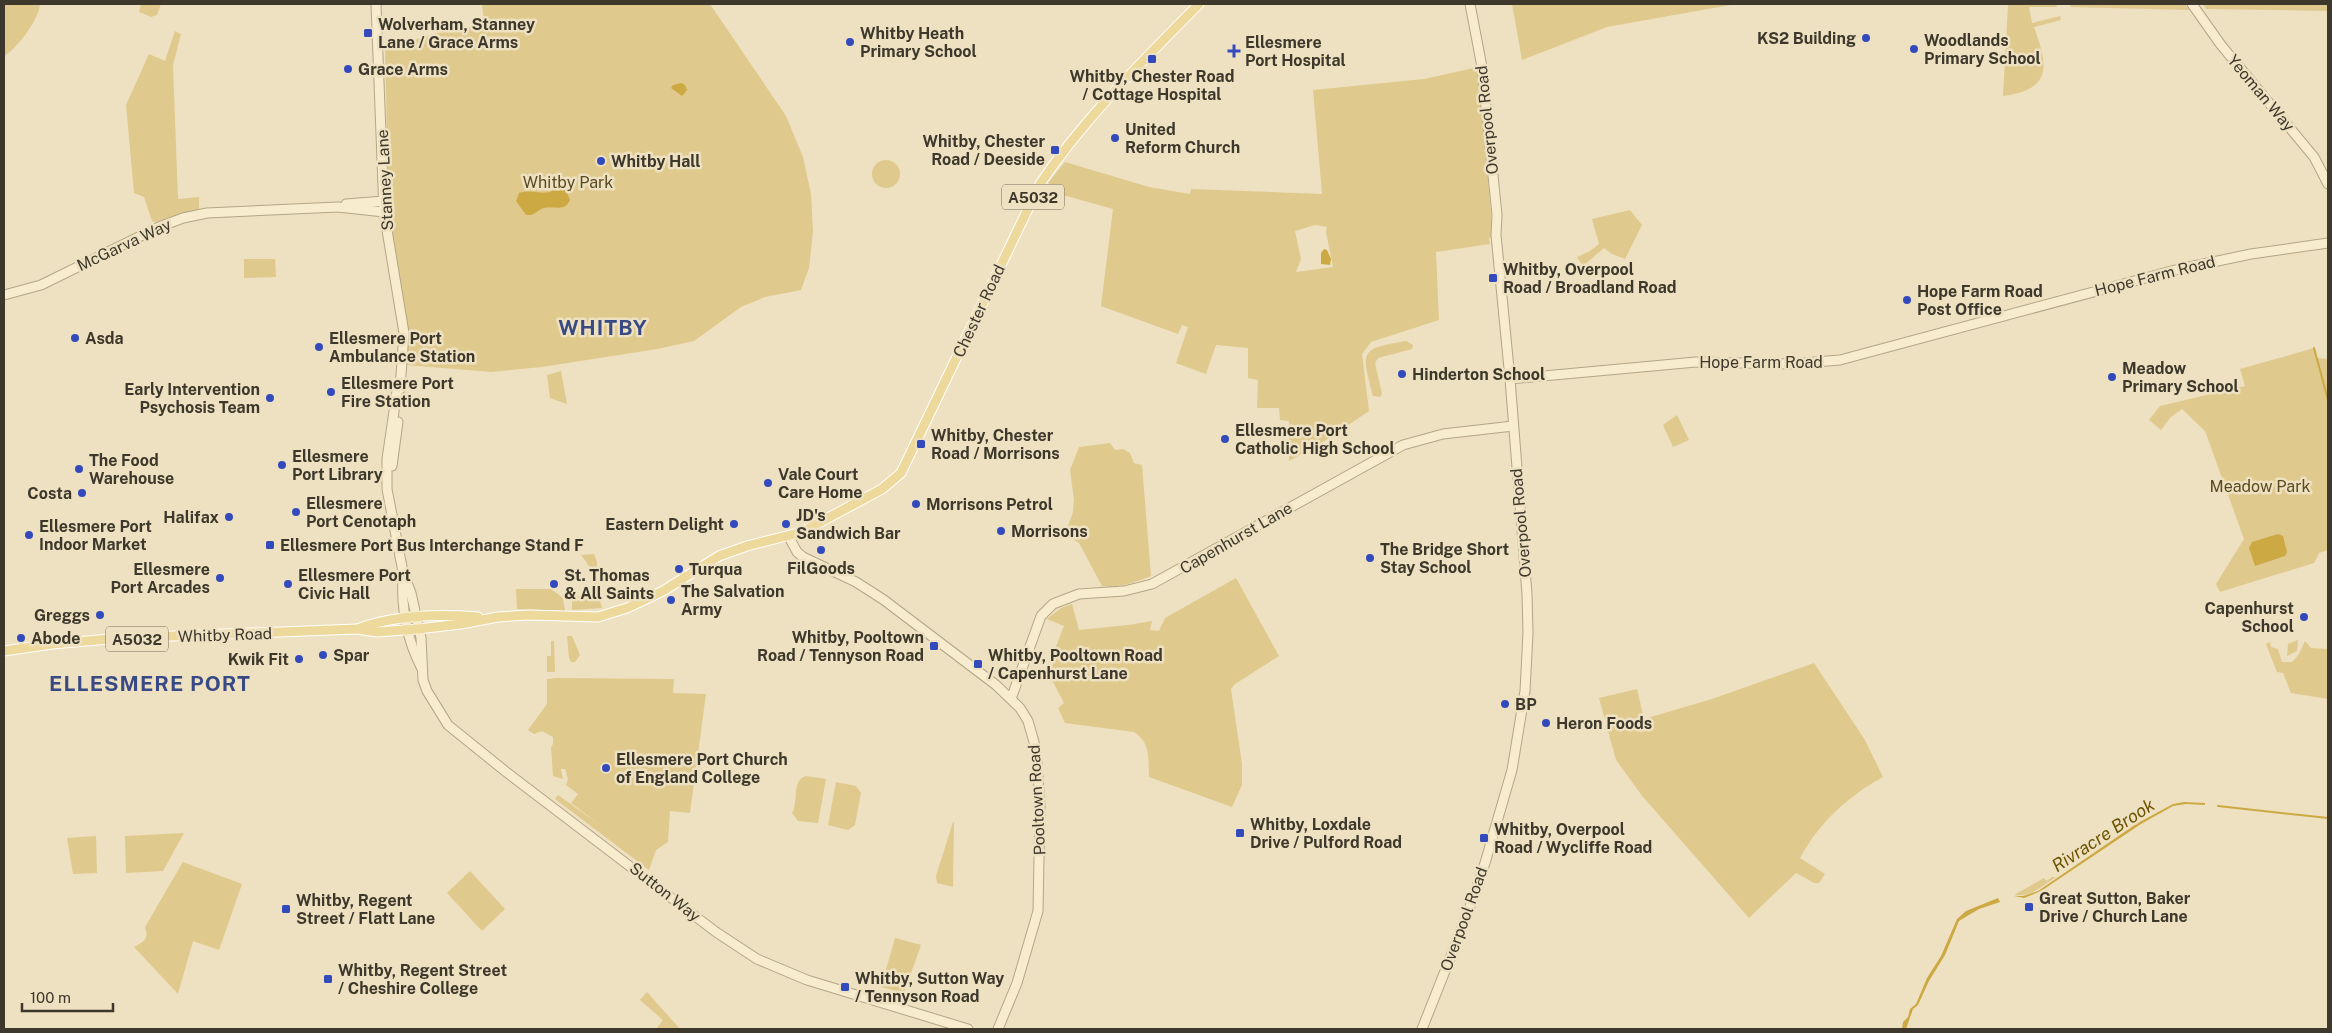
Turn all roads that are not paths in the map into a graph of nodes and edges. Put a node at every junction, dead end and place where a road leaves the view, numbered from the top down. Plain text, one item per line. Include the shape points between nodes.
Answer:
1 (376, 4) edge
2 (1199, 4) edge
3 (1470, 4) edge
4 (2192, 4) edge
5 (2328, 184) edge
6 (384, 201) junction
7 (338, 207) junction
8 (384, 212) junction
9 (2328, 243) edge
10 (4, 295) edge
11 (1510, 379) junction
12 (401, 385) junction
13 (1512, 426) junction
14 (394, 521) junction
15 (789, 537) junction
16 (719, 556) joint
17 (403, 572) junction
18 (416, 618) junction
19 (489, 618) junction
20 (404, 619) junction
21 (357, 629) junction
22 (406, 629) junction
23 (418, 629) junction
24 (4, 652) edge
25 (422, 669) junction
26 (1011, 699) junction
27 (968, 1029) edge
28 (993, 1029) edge
29 (998, 1029) edge
30 (1422, 1029) edge

1 - 6 street, Stanney Lane
2 - 15 main road, Chester Road / A5032 via 1128,75 1040,184 902,473 882,489 835,516
3 - 11 street, Overpool Road via 1486,103
4 - 5 street, Yeoman Way via 2220,45 2314,157
6 - 7 street, McGarva Way
6 - 8 street, Stanney Lane
7 - 8 street, McGarva Way
7 - 10 street, McGarva Way via 207,213 183,218 159,226 41,285
8 - 12 street, Stanney Lane via 404,333
9 - 11 street, Hope Farm Road via 2179,269 1840,360 1791,364 1696,362
11 - 13 street, Overpool Road
12 - 14 street, Stanney Lane via 392,464
12 - 14 street, Stanney Lane via 397,391 387,460 387,489
13 - 26 street, Capenhurst Lane via 1443,434 1403,445 1152,584 1124,591 1079,594 1053,604 1041,616
13 - 30 street, Overpool Road via 1528,594 1528,653 1519,735 1512,770 1476,890
14 - 17 street, Stanney Lane
15 - 16 main road, Chester Road / A5032
15 - 26 street, Pooltown Road via 800,555 868,590
16 - 19 main road, Whitby Road / A5032 via 663,591 627,608 598,616
17 - 18 street, Stanney Lane
17 - 20 street, Stanney Lane
18 - 19 main road, Whitby Road / A5032 via 458,615
18 - 20 main road, Whitby Road / A5032
18 - 23 street, Stanney Lane
19 - 23 main road, Whitby Road / A5032
20 - 21 main road, Whitby Road / A5032
20 - 22 street, Stanney Lane
21 - 22 main road, Whitby Road / A5032 via 377,632
21 - 24 main road, Whitby Road / A5032 via 121,638
22 - 23 main road, Whitby Road / A5032
22 - 25 street, Sutton Way
23 - 25 street, Sutton Way
25 - 27 street, Sutton Way via 427,691 448,725 731,942 757,959 807,980
26 - 29 street, Pooltown Road via 1028,721 1036,749 1040,891 1038,911 1023,964
28 - 29 street

